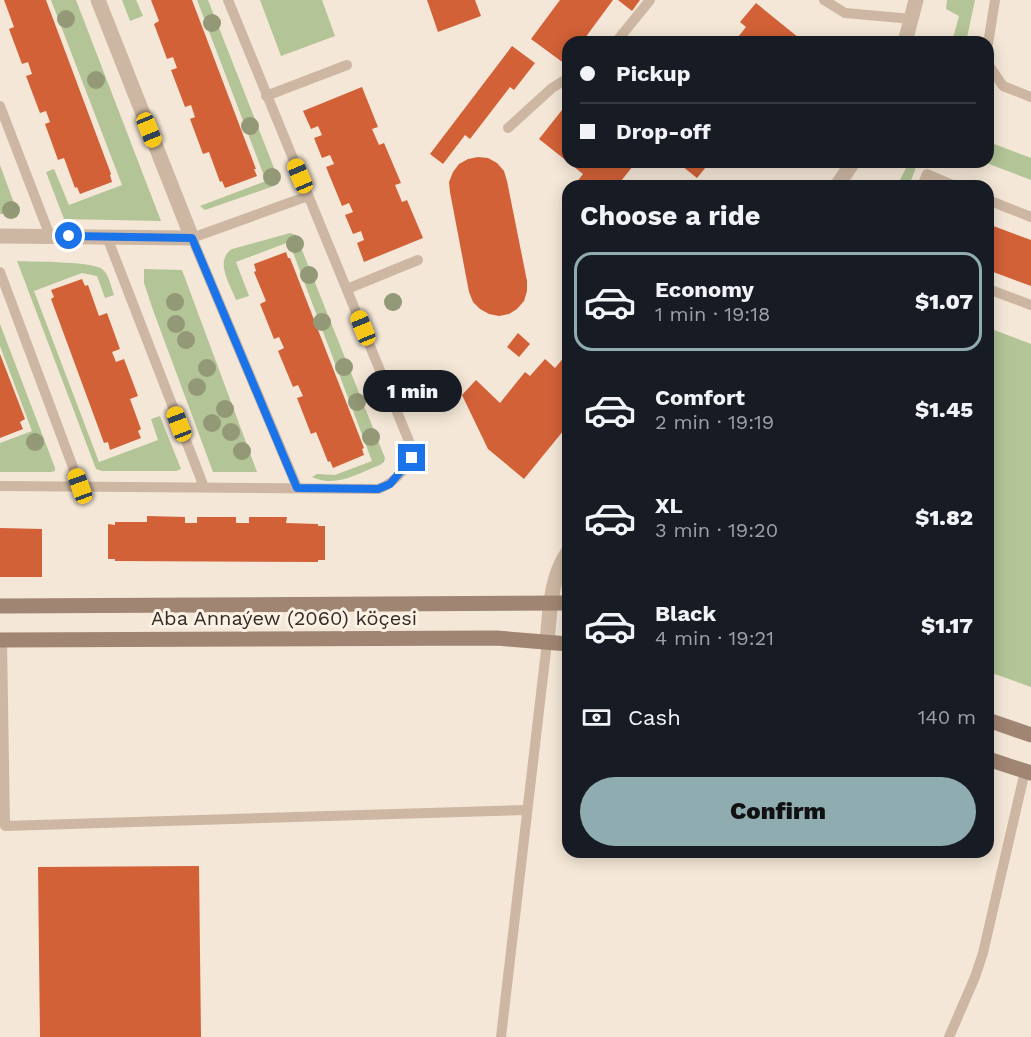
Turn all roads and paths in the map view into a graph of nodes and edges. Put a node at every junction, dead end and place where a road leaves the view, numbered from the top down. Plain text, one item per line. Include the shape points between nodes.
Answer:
1 (98, 0) edge
2 (228, 0) edge
3 (650, 0) edge
4 (824, 0) edge
5 (916, 0) edge
6 (995, 0) edge
7 (912, 19) junction
8 (621, 36) edge
9 (907, 36) edge
10 (989, 36) edge
11 (346, 65) dead end
12 (994, 73) edge
13 (562, 82) edge
14 (266, 96) junction
15 (1031, 97) edge
16 (0, 106) edge
17 (508, 128) dead end
18 (924, 180) edge
19 (941, 180) edge
20 (308, 196) junction
21 (994, 202) edge
22 (1031, 217) edge
23 (0, 236) edge
24 (50, 236) junction
25 (107, 237) junction
26 (192, 238) junction
27 (418, 260) dead end
28 (0, 272) edge
29 (347, 289) junction
30 (994, 291) edge
31 (1031, 305) edge
32 (0, 486) edge
33 (80, 486) junction
34 (204, 487) junction
35 (297, 488) junction
36 (562, 561) edge
37 (550, 603) junction
38 (562, 603) edge
39 (0, 606) edge
40 (1, 640) edge
41 (547, 642) junction
42 (562, 643) edge
43 (994, 722) edge
44 (1031, 735) edge
45 (994, 761) edge
46 (1028, 772) edge
47 (527, 810) junction
48 (501, 1037) edge
49 (949, 1037) edge

1 - 26 street
2 - 14 lane
3 - 8 lane
4 - 7 lane via 845,13
5 - 7 street
6 - 10 lane
7 - 9 street
11 - 14 lane
12 - 15 lane via 1003,86
13 - 17 lane
14 - 20 lane
16 - 24 lane
18 - 19 lane via 927,174
20 - 26 lane
20 - 29 lane
21 - 22 lane
23 - 24 street
24 - 25 street
25 - 26 street
25 - 34 lane
26 - 35 lane
27 - 29 lane
28 - 33 lane
29 - 35 lane via 411,446 412,458 390,484 378,489
30 - 31 lane
32 - 33 lane
33 - 34 lane
34 - 35 lane
36 - 37 street
37 - 38 main road, Aba Annaýew (2060) köçesi
37 - 39 main road, Aba Annaýew (2060) köçesi
37 - 41 street
40 - 41 main road, Aba Annaýew (2060) köçesi via 497,638
40 - 47 lane via 5,826
41 - 42 main road, Aba Annaýew (2060) köçesi
41 - 47 lane
43 - 44 main road
45 - 46 main road
46 - 49 lane via 983,953
47 - 48 lane

